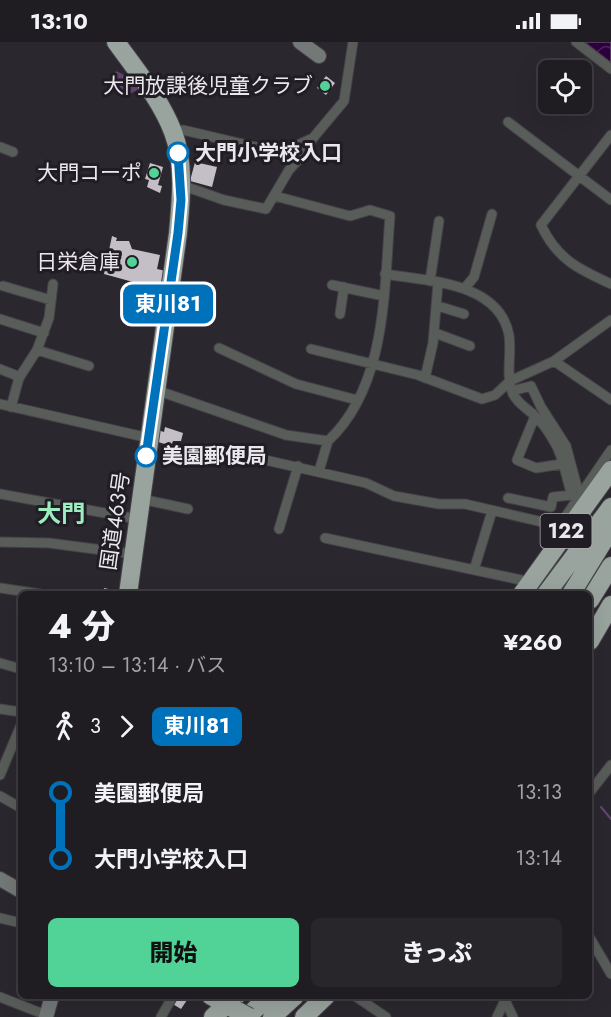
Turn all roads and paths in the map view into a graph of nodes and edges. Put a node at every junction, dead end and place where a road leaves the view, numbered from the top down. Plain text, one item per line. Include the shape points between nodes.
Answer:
1 (300, 42) edge
2 (353, 42) edge
3 (576, 42) edge
4 (122, 44) edge
5 (319, 56) dead end
6 (611, 69) edge
7 (508, 122) dead end
8 (174, 133) junction
9 (611, 135) edge
10 (313, 138) junction
11 (0, 147) edge
12 (13, 152) dead end
13 (580, 175) junction
14 (181, 185) junction
15 (275, 196) junction
16 (611, 200) edge
17 (492, 214) dead end
18 (440, 221) dead end
19 (386, 274) junction
20 (434, 282) junction
21 (53, 284) dead end
22 (611, 284) edge
23 (332, 285) dead end
24 (3, 286) dead end
25 (344, 287) junction
26 (464, 289) junction
27 (384, 296) junction
28 (51, 300) junction
29 (438, 306) junction
30 (340, 314) dead end
31 (464, 315) dead end
32 (0, 319) edge
33 (611, 320) edge
34 (44, 333) junction
35 (435, 333) junction
36 (470, 346) dead end
37 (219, 348) dead end
38 (311, 349) dead end
39 (37, 350) junction
40 (554, 361) junction
41 (89, 366) dead end
42 (371, 366) junction
43 (0, 369) edge
44 (20, 377) junction
45 (424, 378) junction
46 (511, 386) junction
47 (156, 390) junction
48 (357, 400) junction
49 (611, 400) edge
50 (0, 404) edge
51 (11, 407) junction
52 (535, 417) junction
53 (149, 438) junction
54 (328, 441) junction
55 (611, 450) edge
56 (261, 459) dead end
57 (562, 464) junction
58 (298, 466) junction
59 (611, 470) edge
60 (319, 471) junction
61 (0, 494) edge
62 (575, 494) junction
63 (508, 498) dead end
64 (141, 499) junction
65 (611, 507) edge
66 (188, 509) dead end
67 (492, 511) junction
68 (138, 519) junction
69 (279, 529) dead end
70 (557, 530) junction
71 (611, 530) edge
72 (325, 538) dead end
73 (0, 542) edge
74 (133, 554) junction
75 (611, 566) edge
76 (474, 570) junction
77 (522, 587) edge
78 (0, 588) edge
79 (20, 591) edge
80 (128, 591) edge
81 (548, 591) edge
82 (573, 591) edge
83 (592, 597) edge
84 (610, 607) edge
85 (592, 637) edge
86 (0, 663) edge
87 (18, 668) edge
88 (0, 709) edge
89 (18, 712) edge
90 (18, 732) edge
91 (611, 765) edge
92 (0, 775) edge
93 (592, 789) edge
94 (0, 796) edge
95 (18, 806) edge
96 (0, 879) edge
97 (18, 889) edge
98 (0, 918) edge
99 (18, 922) edge
100 (592, 941) edge
101 (611, 974) edge
102 (0, 997) edge
103 (50, 999) edge
104 (171, 999) edge
105 (260, 999) edge
106 (292, 999) edge
107 (323, 999) edge
108 (359, 999) edge
109 (506, 999) edge
110 (506, 999) edge
111 (231, 1008) edge
112 (46, 1016) edge
113 (161, 1017) edge
114 (272, 1017) edge
115 (304, 1017) edge
116 (386, 1017) edge
117 (497, 1017) edge
118 (513, 1017) edge

1 - 5 street
2 - 10 street via 344,101
3 - 6 street
4 - 8 highway, 国道463号
7 - 13 street
8 - 10 street via 183,130 268,150 293,147
8 - 14 highway, 国道463号
9 - 13 street
10 - 15 street
11 - 12 street
13 - 16 street
13 - 22 street via 541,225 549,244 573,266
14 - 15 street via 266,209
14 - 47 highway, 国道463号
15 - 19 street via 350,216 370,210 390,216
17 - 26 street via 474,278
18 - 20 street
19 - 20 street
19 - 27 street
20 - 26 street
20 - 29 street
21 - 28 street
23 - 25 street
24 - 28 street
25 - 27 street
25 - 30 street
26 - 46 street via 484,298 502,316 509,336
27 - 42 street via 380,338
28 - 34 street
29 - 31 street
29 - 35 street
32 - 34 street
33 - 40 street
34 - 39 street
35 - 36 street
35 - 45 street
37 - 48 street via 296,384
38 - 42 street
39 - 41 street
39 - 44 street
40 - 46 street
40 - 49 street
42 - 45 street
42 - 48 street
43 - 44 street
44 - 51 street
45 - 46 street via 482,399
46 - 52 street via 523,407
46 - 62 street via 531,386 566,446
47 - 53 highway, 国道463号
47 - 54 street via 286,435
48 - 54 street via 341,428
50 - 51 street
51 - 53 street
52 - 57 street via 555,443
52 - 57 street via 517,460 536,468
53 - 64 highway, 国道463号
54 - 60 street
55 - 62 street
56 - 58 street
57 - 62 street
58 - 60 street
58 - 69 street
59 - 77 highway, 122
60 - 67 street via 366,483 394,496
61 - 68 street
62 - 63 street via 553,497 551,507
62 - 70 street
64 - 66 street
64 - 68 highway, 国道463号
65 - 81 highway
67 - 70 street via 551,524
67 - 76 street
68 - 74 highway, 国道463号
70 - 77 street
71 - 82 highway
72 - 76 street
73 - 74 street via 49,543
74 - 80 highway, 国道463号
75 - 83 highway
76 - 77 street
78 - 79 street
84 - 85 highway
86 - 87 street
88 - 89 street
90 - 92 street
91 - 93 street
94 - 95 street
96 - 97 street
98 - 99 street
100 - 101 street
102 - 112 street
103 - 112 street
104 - 113 street
105 - 111 highway
106 - 114 highway
107 - 115 highway
108 - 116 street
109 - 117 street
110 - 118 street

